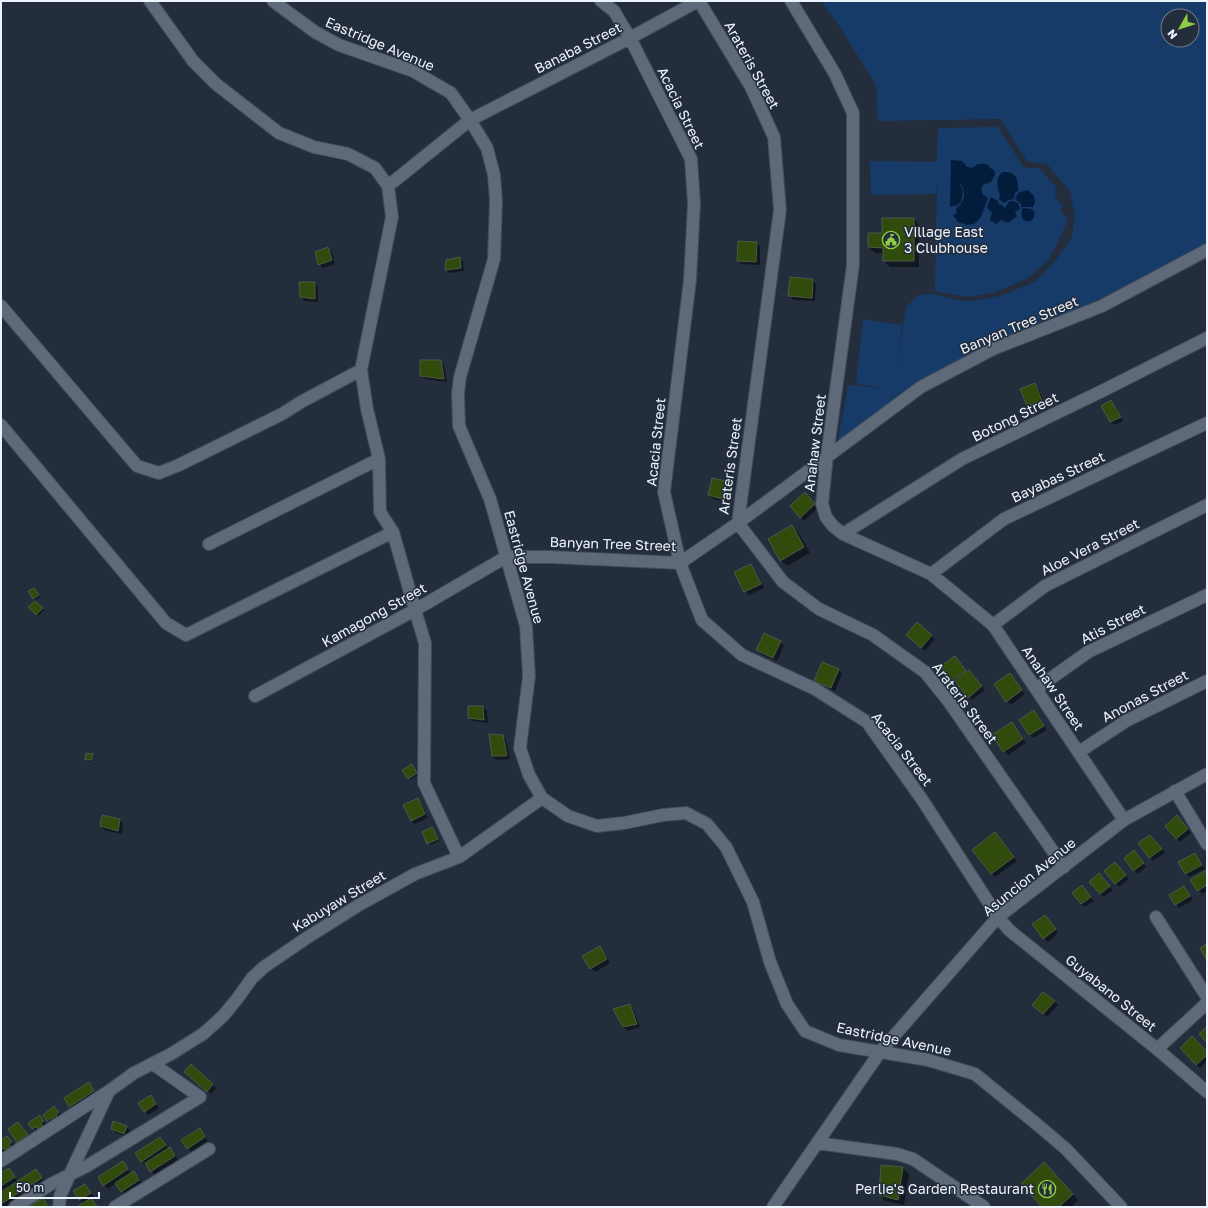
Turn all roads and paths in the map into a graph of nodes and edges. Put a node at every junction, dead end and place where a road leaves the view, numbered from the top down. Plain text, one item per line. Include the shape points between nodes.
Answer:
1 (150, 1) edge
2 (273, 1) edge
3 (601, 1) edge
4 (698, 1) edge
5 (791, 1) edge
6 (630, 38) junction
7 (470, 120) junction
8 (388, 186) junction
9 (1207, 250) edge
10 (1, 306) edge
11 (1207, 338) edge
12 (361, 370) junction
13 (1207, 423) edge
14 (1, 425) edge
15 (828, 456) junction
16 (379, 459) junction
17 (1207, 505) edge
18 (738, 523) junction
19 (392, 532) junction
20 (843, 534) junction
21 (209, 544) dead end
22 (506, 557) junction
23 (680, 563) junction
24 (931, 574) junction
25 (1207, 595) edge
26 (414, 610) junction
27 (993, 625) junction
28 (1207, 681) edge
29 (1036, 689) junction
30 (255, 696) dead end
31 (1079, 752) junction
32 (1207, 774) edge
33 (1175, 791) junction
34 (542, 798) junction
35 (1124, 820) junction
36 (1207, 844) edge
37 (459, 857) junction
38 (1064, 867) junction
39 (998, 917) junction
40 (1156, 917) dead end
41 (1207, 997) edge
42 (1207, 1003) edge
43 (1157, 1049) junction
44 (880, 1052) junction
45 (153, 1064) junction
46 (109, 1091) junction
47 (1207, 1092) edge
48 (817, 1143) junction
49 (209, 1148) dead end
50 (1, 1161) edge
51 (70, 1174) junction
52 (15, 1207) edge
53 (59, 1207) edge
54 (115, 1207) edge
55 (773, 1207) edge
56 (984, 1207) edge
57 (1121, 1207) edge

1 - 8 street via 193,61 216,84 279,133 314,147 348,154 375,168
2 - 7 street, Eastridge Avenue via 315,32 339,45 414,71 451,92
3 - 6 street, Acacia Street via 614,11
4 - 6 street, Banaba Street
4 - 18 street, Arateris Street via 751,87 774,137 780,210
5 - 15 street, Anahaw Street via 835,74 853,113 853,265
6 - 7 street, Banaba Street
6 - 23 street, Acacia Street via 691,160 694,204 690,280 664,492
7 - 8 street, Banaba Street
7 - 22 street, Eastridge Avenue via 487,148 494,174 496,228 494,259 460,377 460,426 490,499
8 - 12 street via 392,217
9 - 15 street, Banyan Tree Street via 1102,306 993,349 921,387
10 - 12 street via 137,466 158,473 282,414
11 - 20 street, Botong Street via 962,459
12 - 16 street
13 - 24 street, Bayabas Street via 1004,519
14 - 19 street via 166,624 186,635
15 - 18 street, Banyan Tree Street
15 - 20 street, Anahaw Street via 822,504 826,517
16 - 19 street via 380,512
16 - 21 street
17 - 27 street, Aloe Vera Street via 1045,586
18 - 23 street, Banyan Tree Street
18 - 38 street, Arateris Street via 783,582 819,609 874,635 926,672
19 - 26 street
20 - 24 street, Anahaw Street
22 - 23 street, Banyan Tree Street
22 - 26 street, Kamagong Street
22 - 34 street, Eastridge Avenue via 526,626 529,676 520,748 529,775
23 - 39 street, Acacia Street via 702,620 742,655 815,689 867,722 921,798
24 - 27 street, Anahaw Street
25 - 29 street, Atis Street via 1088,652
26 - 30 street, Kamagong Street
26 - 37 street via 425,643 424,784
27 - 29 street, Anahaw Street
28 - 31 street, Anonas Street via 1126,721
29 - 31 street, Anahaw Street
31 - 35 street, Anahaw Street
32 - 33 street, Asuncion Avenue
33 - 35 street, Asuncion Avenue
33 - 36 street
34 - 37 street, Kabuyaw Street
34 - 44 street, Eastridge Avenue via 568,816 597,826 663,814 686,813 707,824 726,847 754,902 770,962 787,1004 805,1031 839,1046
35 - 38 street, Asuncion Avenue
37 - 45 street, Kabuyaw Street via 415,874 308,937 252,978 223,1016 204,1034
38 - 39 street, Asuncion Avenue
39 - 43 street, Guyabano Street via 1009,930
39 - 44 street, Asuncion Avenue
40 - 41 street
42 - 43 street
43 - 47 street, Guyabano Street
44 - 48 street, Asuncion Avenue
44 - 57 street, Eastridge Avenue via 928,1060 975,1074 1066,1149
45 - 46 street, Kabuyaw Street via 134,1073
45 - 51 street via 200,1097
46 - 50 street, Kabuyaw Street
46 - 51 street
48 - 55 street, Asuncion Avenue
48 - 56 street via 897,1154 913,1159
49 - 54 street
51 - 52 street
51 - 53 street via 60,1196

